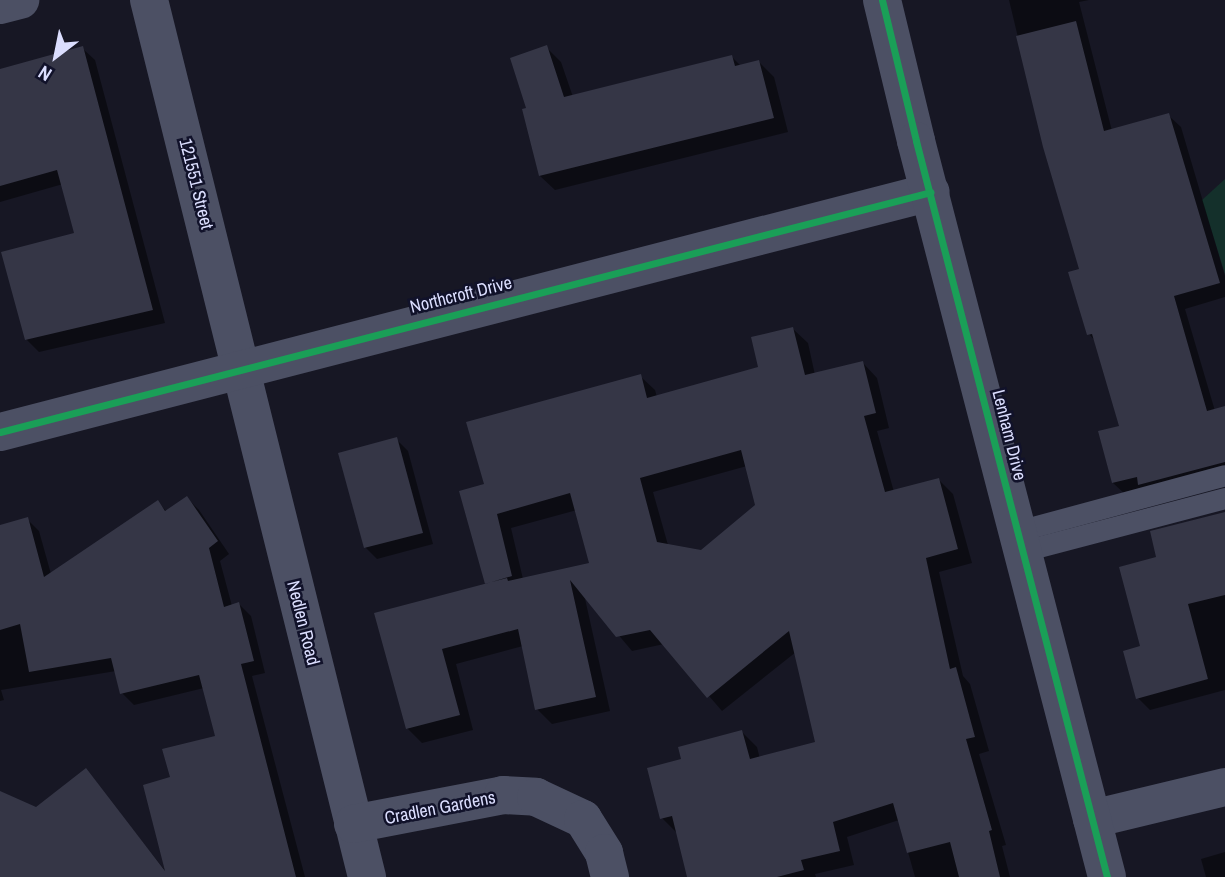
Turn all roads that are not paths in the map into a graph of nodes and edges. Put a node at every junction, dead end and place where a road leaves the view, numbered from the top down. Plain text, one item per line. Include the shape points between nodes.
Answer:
1 (20, 0) edge
2 (149, 0) edge
3 (882, 0) edge
4 (0, 5) edge
5 (931, 192) junction
6 (242, 368) junction
7 (0, 432) edge
8 (1225, 475) edge
9 (1225, 498) edge
10 (1020, 541) junction
11 (1225, 787) edge
12 (1092, 819) junction
13 (353, 824) junction
14 (367, 877) edge
15 (610, 877) edge
16 (1107, 877) edge

1 - 4 street
2 - 6 street, 121551 Street
3 - 5 street, Lenham Drive
5 - 6 street, Northcroft Drive
5 - 10 street, Lenham Drive
6 - 7 street, Northcroft Drive
6 - 13 street, Nedlen Road
8 - 10 lane
9 - 10 lane
10 - 12 street, Lenham Drive
11 - 12 street
12 - 16 street, Lenham Drive
13 - 14 street, Nedlen Road
13 - 15 street, Cradlen Gardens via 503,795 536,797 583,819 604,853

